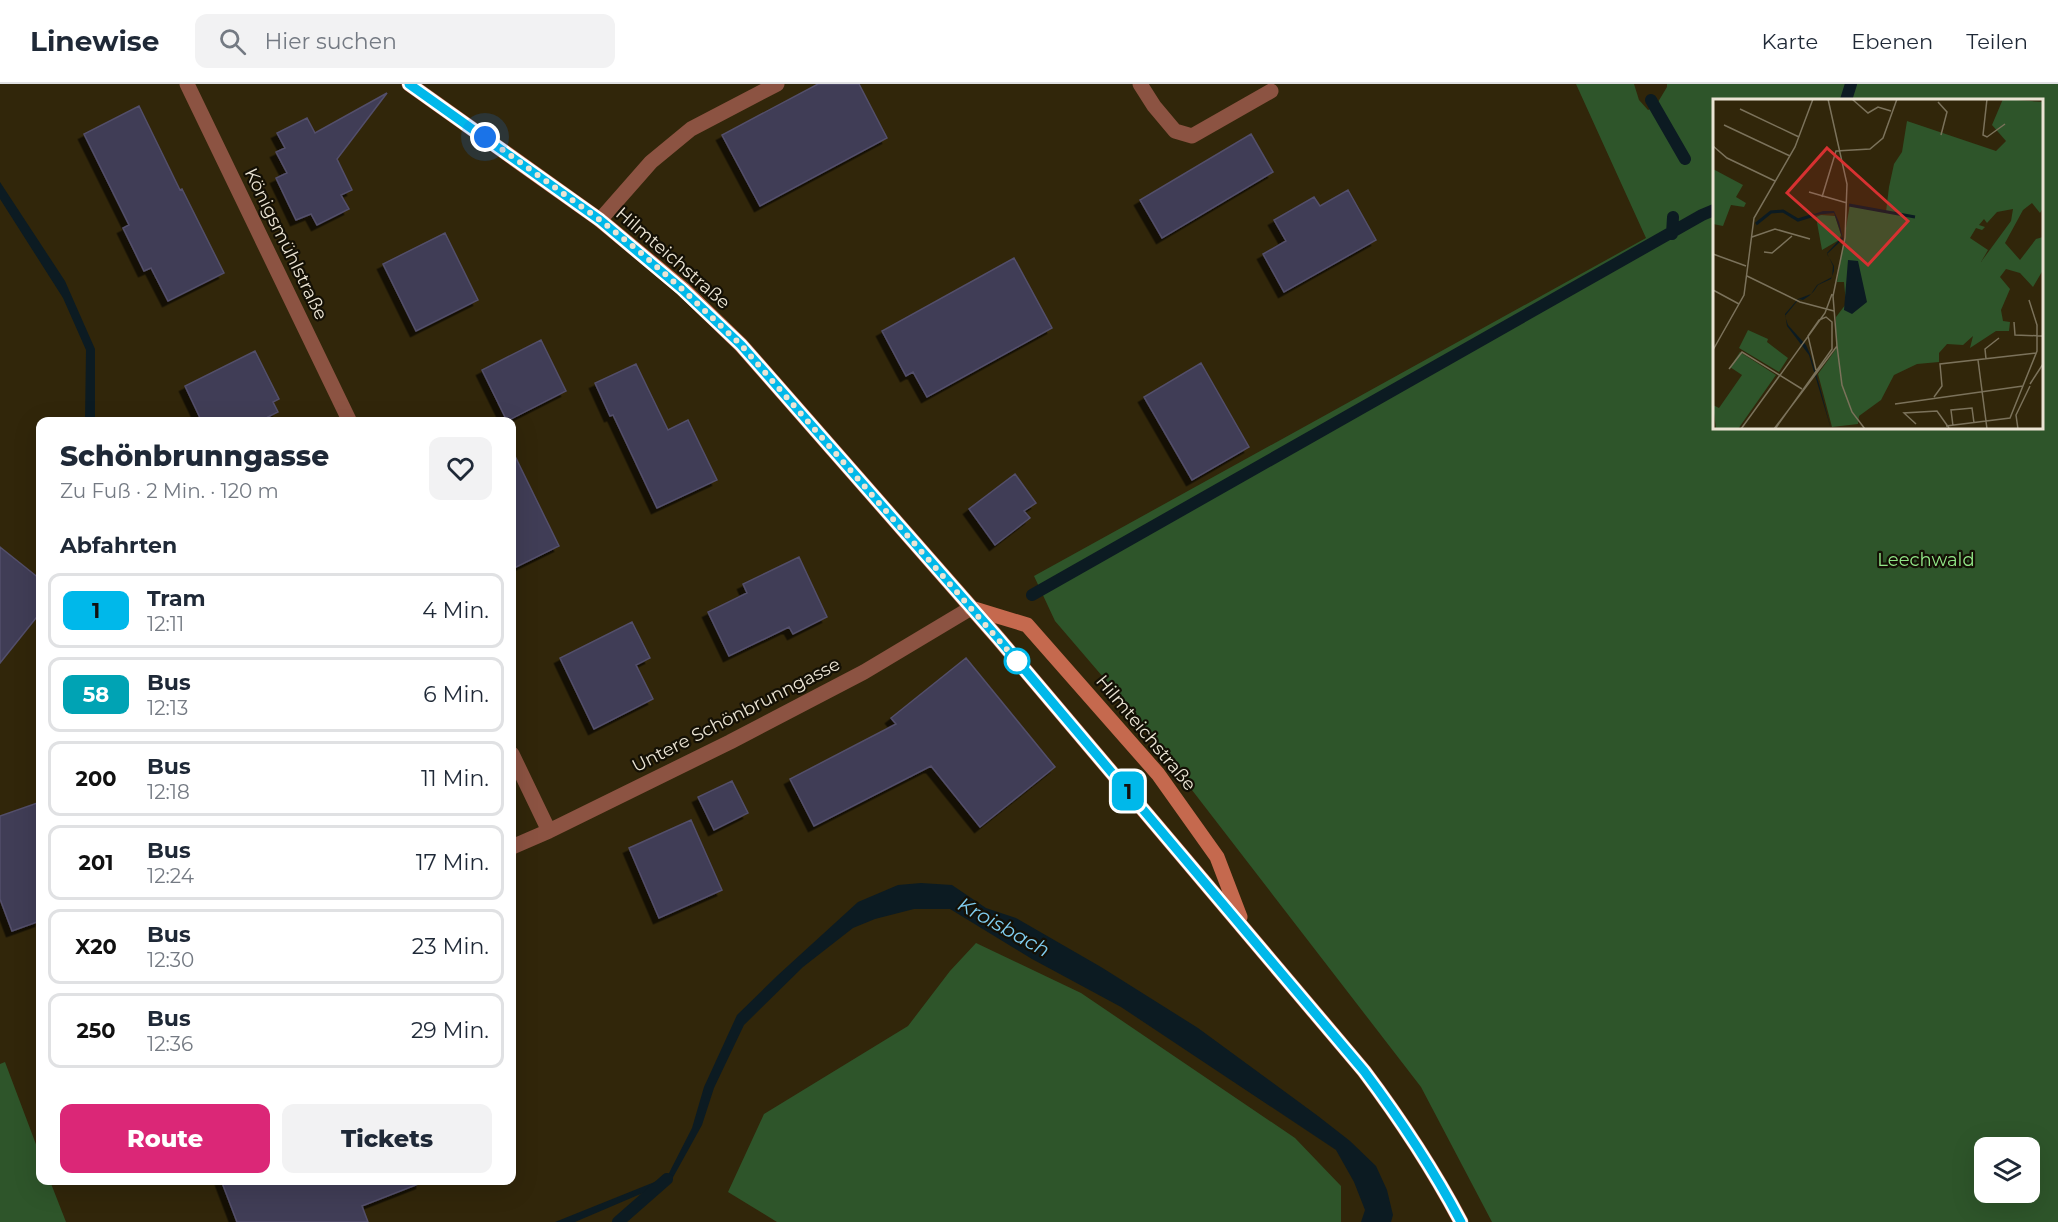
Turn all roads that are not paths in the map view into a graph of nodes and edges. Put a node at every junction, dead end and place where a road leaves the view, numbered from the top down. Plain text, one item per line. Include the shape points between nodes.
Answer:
1 (187, 84) edge
2 (409, 84) edge
3 (777, 84) edge
4 (1140, 84) edge
5 (1271, 91) dead end
6 (600, 220) junction
7 (348, 417) edge
8 (971, 608) junction
9 (516, 762) edge
10 (549, 831) junction
11 (516, 845) edge
12 (1245, 929) junction
13 (1461, 1222) edge

1 - 7 street, Königsmühlstraße
2 - 6 main road, Hilmteichstraße
3 - 6 street via 691,129 651,162
4 - 5 street via 1175,131 1192,136
6 - 8 main road, Hilmteichstraße via 741,345
8 - 10 street, Untere Schönbrunngasse via 864,672
8 - 12 main road, Hilmteichstraße
8 - 12 main road, Hilmteichstraße via 1027,624 1158,774 1217,857
9 - 10 street
10 - 11 street, Untere Schönbrunngasse
12 - 13 main road, Hilmteichstraße via 1395,1113

